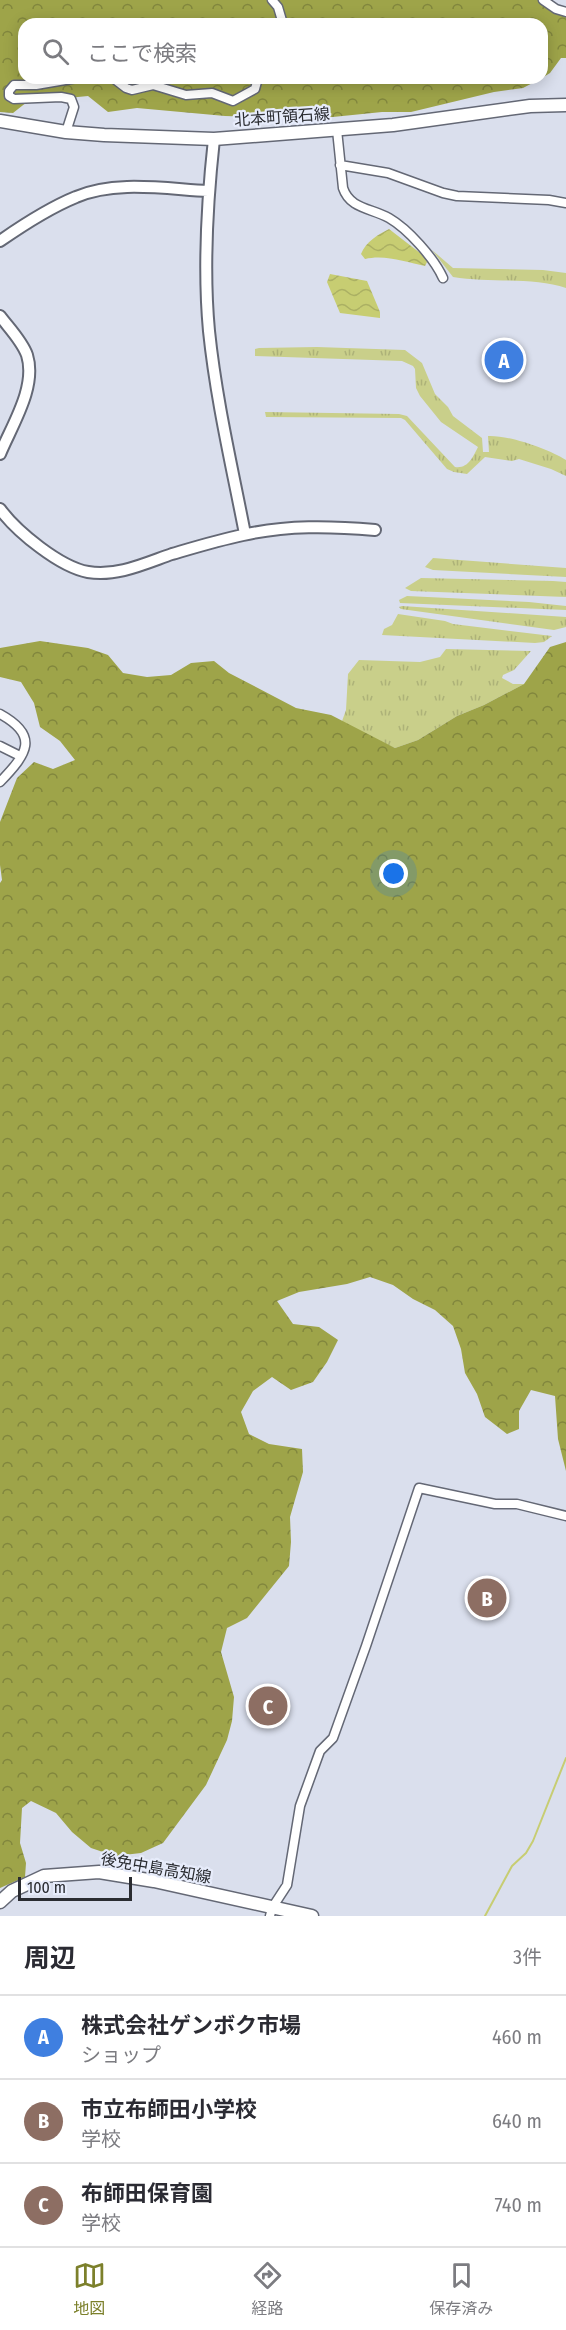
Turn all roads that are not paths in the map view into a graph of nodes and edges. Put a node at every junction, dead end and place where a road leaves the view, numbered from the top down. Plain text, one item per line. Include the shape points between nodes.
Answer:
1 (272, 0) edge
2 (543, 0) edge
3 (566, 12) edge
4 (281, 18) edge
5 (20, 84) edge
6 (20, 84) edge
7 (46, 84) edge
8 (120, 84) edge
9 (256, 84) edge
10 (566, 105) edge
11 (0, 121) edge
12 (337, 130) junction
13 (66, 132) junction
14 (214, 139) junction
15 (340, 165) junction
16 (208, 190) junction
17 (566, 203) edge
18 (0, 241) edge
19 (443, 278) dead end
20 (0, 316) edge
21 (0, 454) edge
22 (0, 509) edge
23 (375, 530) dead end
24 (245, 534) junction
25 (0, 714) edge
26 (0, 746) edge
27 (20, 756) junction
28 (0, 782) edge
29 (566, 1516) edge
30 (0, 1902) edge
31 (271, 1912) edge
32 (312, 1916) edge

1 - 4 street
2 - 3 street
5 - 13 street via 14,85 9,96 71,99 74,107
6 - 7 street
8 - 9 street via 132,90 153,85 186,95 208,93 233,100 255,89
10 - 12 main road, 北本町領石線
11 - 13 main road, 北本町領石線
12 - 14 main road, 北本町領石線
12 - 15 street
13 - 14 main road, 北本町領石線
14 - 16 street
15 - 17 street via 388,173 443,193
15 - 19 street via 343,188 350,200 395,223 427,253
16 - 18 street via 100,190 76,196
16 - 24 street via 209,330
20 - 21 street via 26,354 29,373 25,396
22 - 24 street via 10,523 47,551 86,572 126,569
23 - 24 street via 290,527
25 - 27 street via 25,734
26 - 27 street
27 - 28 street
29 - 31 street via 419,1488 333,1738 320,1750 300,1806 287,1885
30 - 31 main road, 後免中島高知線 via 12,1891 44,1876 99,1872 154,1881
31 - 32 main road, 後免中島高知線

